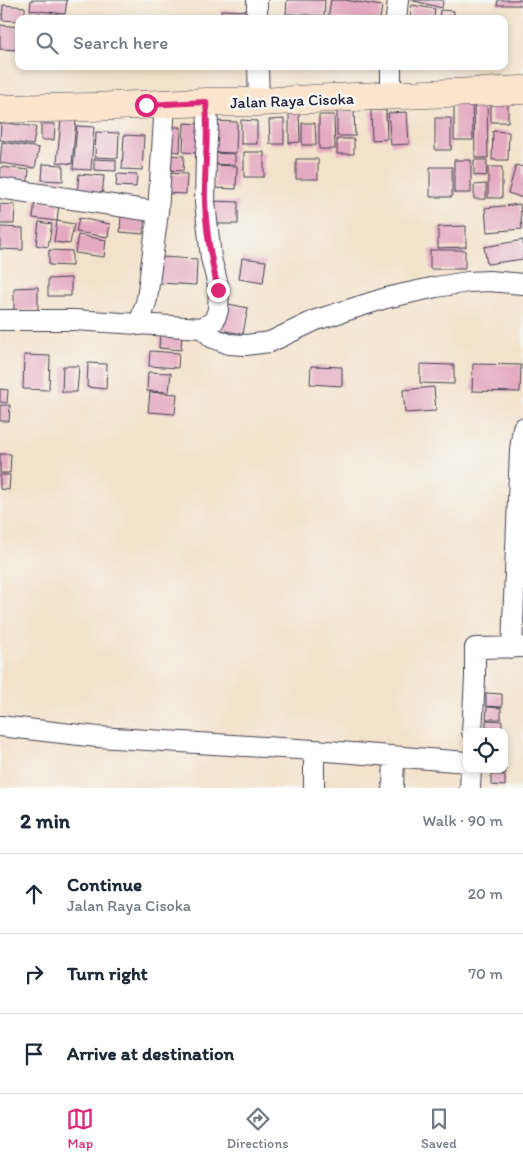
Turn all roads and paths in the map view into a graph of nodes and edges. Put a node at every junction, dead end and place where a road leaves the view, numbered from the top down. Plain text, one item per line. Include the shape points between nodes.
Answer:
1 (258, 0) edge
2 (398, 0) edge
3 (257, 15) edge
4 (396, 15) edge
5 (258, 70) edge
6 (391, 70) edge
7 (523, 90) edge
8 (391, 96) junction
9 (206, 102) junction
10 (260, 102) junction
11 (163, 104) junction
12 (0, 109) edge
13 (0, 188) edge
14 (158, 212) junction
15 (523, 284) edge
16 (0, 320) edge
17 (140, 325) junction
18 (202, 328) junction
19 (523, 428) edge
20 (518, 648) edge
21 (0, 726) edge
22 (472, 728) edge
23 (314, 750) junction
24 (394, 756) junction
25 (463, 762) edge
26 (471, 773) edge
27 (314, 788) edge
28 (393, 788) edge
29 (470, 788) edge

1 - 3 street
2 - 4 street
5 - 10 street
6 - 8 street
7 - 8 street, Jalan Raya Cisoka
8 - 10 street, Jalan Raya Cisoka
9 - 10 street, Jalan Raya Cisoka
9 - 11 street, Jalan Raya Cisoka
9 - 18 street via 205,202 218,310 214,321
11 - 12 street, Jalan Raya Cisoka
11 - 14 street
13 - 14 street
14 - 17 street via 147,299
15 - 18 street via 468,282 394,296 316,320 270,342 229,344 213,338
16 - 17 street via 74,320
17 - 18 street
19 - 20 street
20 - 22 street via 475,648
21 - 23 street via 98,737
23 - 24 street
23 - 27 street
24 - 25 street
24 - 28 street
26 - 29 street

